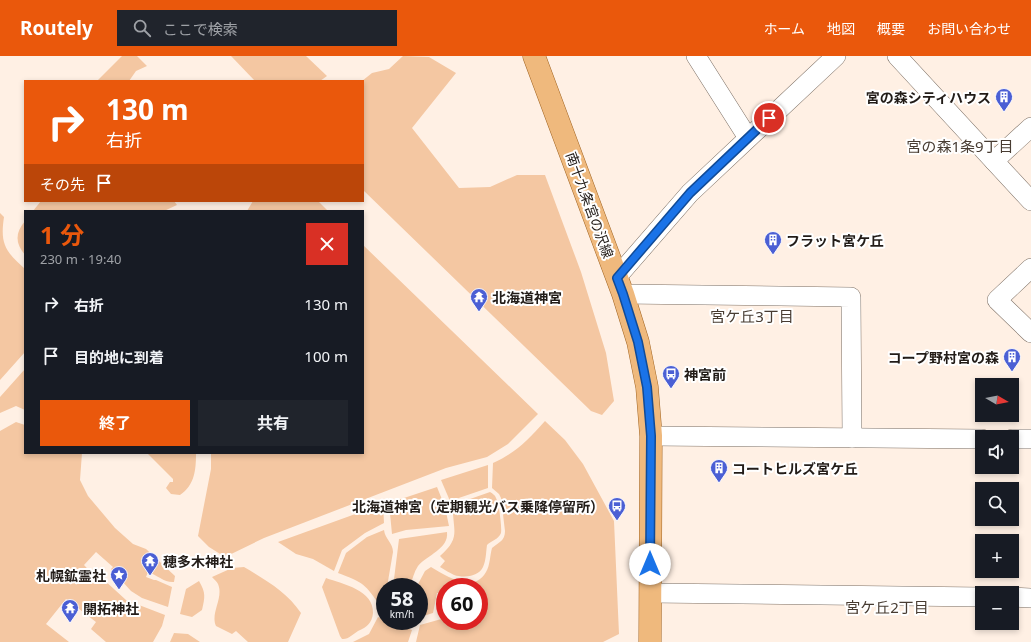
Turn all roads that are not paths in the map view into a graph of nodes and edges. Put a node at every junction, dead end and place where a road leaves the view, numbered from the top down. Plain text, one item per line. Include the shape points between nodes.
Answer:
1 (534, 56) edge
2 (696, 56) edge
3 (897, 56) edge
4 (834, 57) edge
5 (1031, 127) edge
6 (748, 138) junction
7 (994, 161) junction
8 (1031, 201) edge
9 (1031, 268) edge
10 (620, 286) junction
11 (1031, 333) edge
12 (651, 436) junction
13 (852, 438) junction
14 (975, 439) edge
15 (1019, 439) edge
16 (1031, 439) edge
17 (650, 593) junction
18 (975, 597) edge
19 (1019, 598) edge
20 (1031, 598) edge
21 (650, 642) edge

1 - 10 main road, 南十九条宮の沢線
2 - 6 street
3 - 7 street
4 - 6 street
5 - 7 street
6 - 10 street via 690,193
7 - 8 street
9 - 11 street via 998,300
10 - 12 main road, 南十九条宮の沢線 via 638,342 647,387
10 - 13 street via 851,297
12 - 13 street
12 - 17 main road, 南十九条宮の沢線
13 - 14 street
15 - 16 street
17 - 18 street
17 - 21 main road, 南十九条宮の沢線
19 - 20 street

